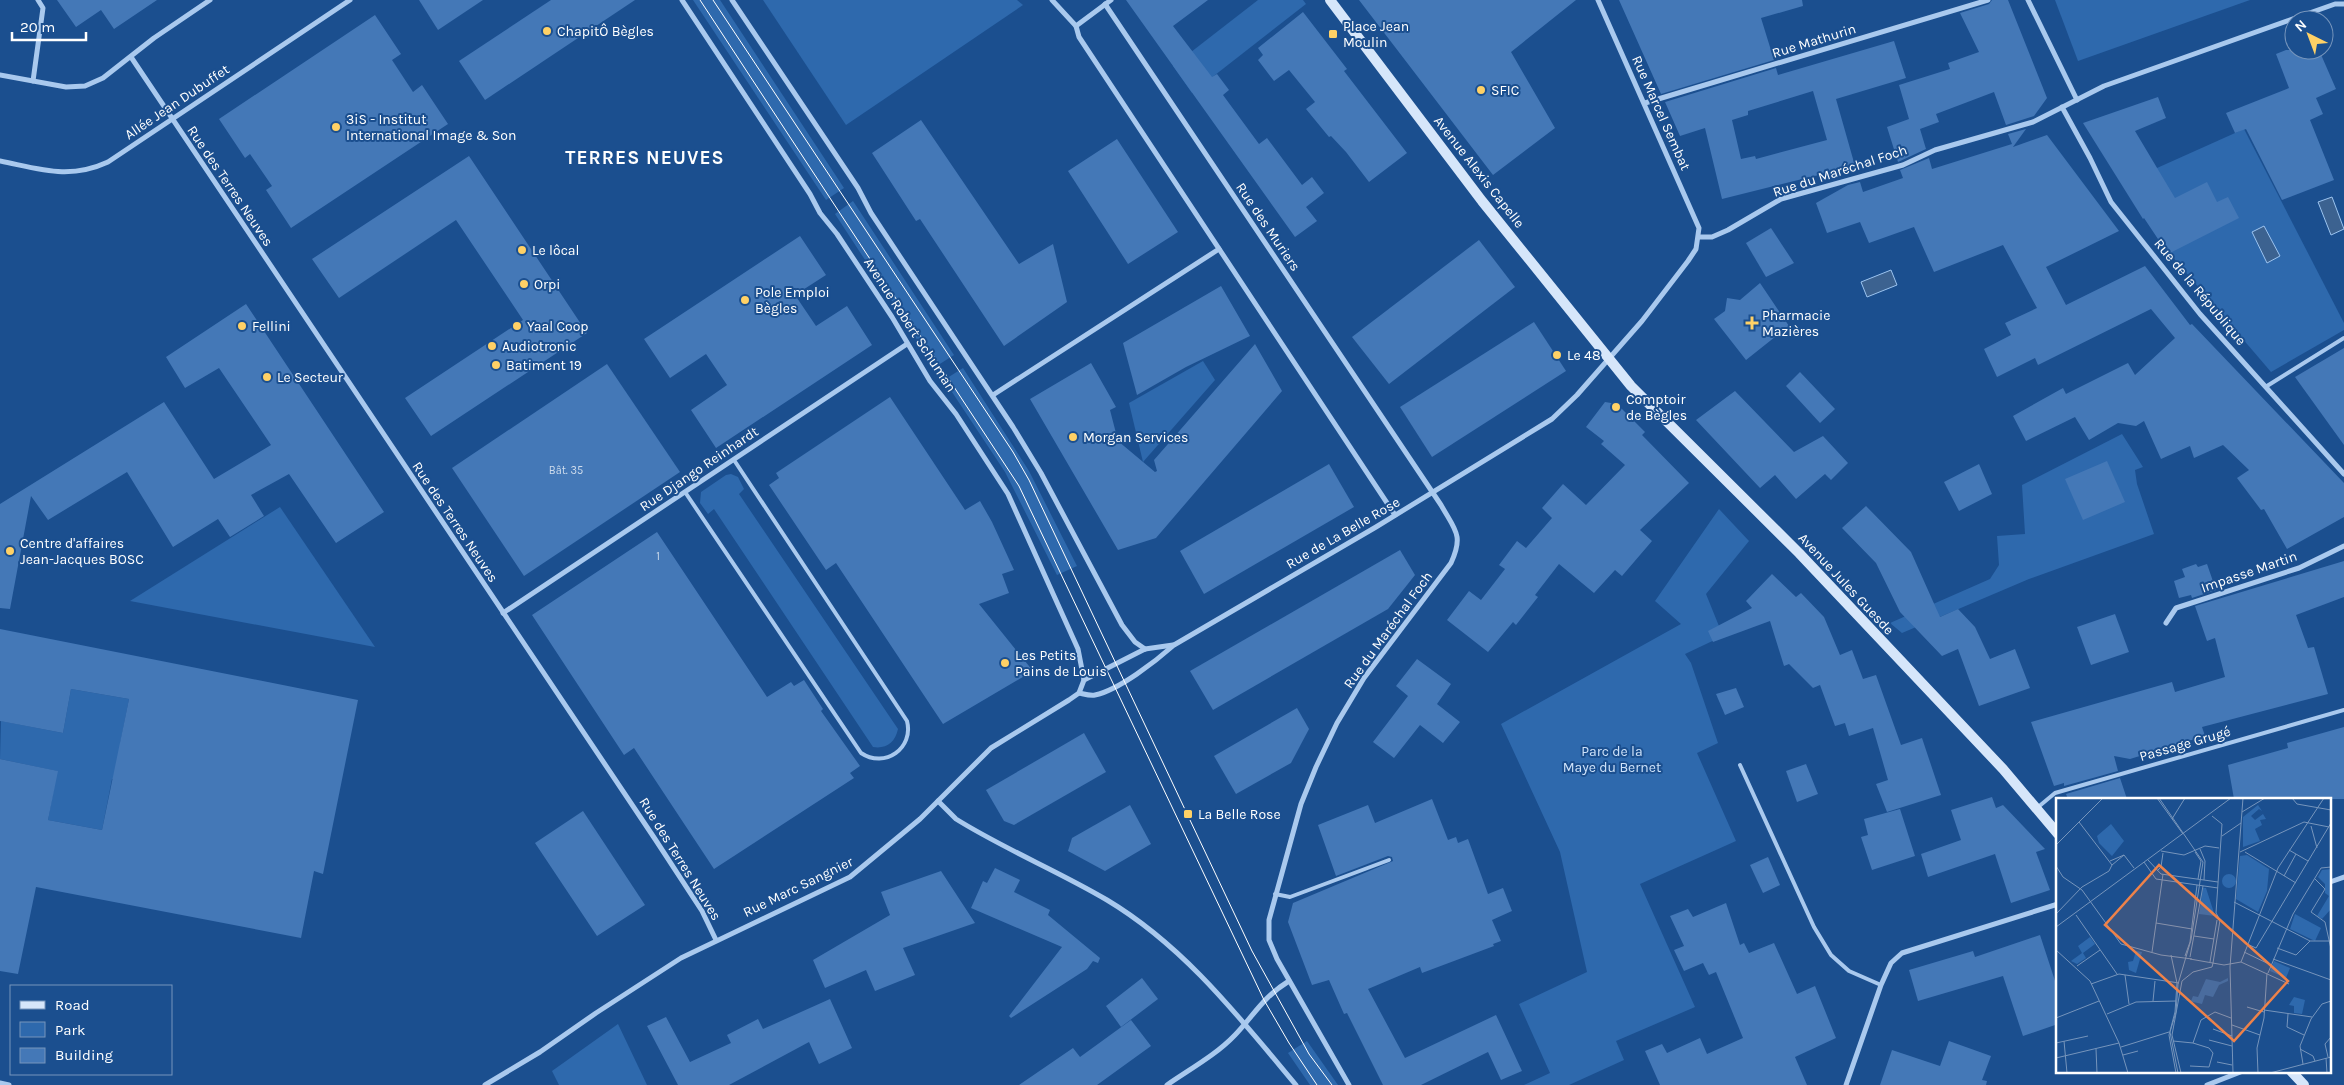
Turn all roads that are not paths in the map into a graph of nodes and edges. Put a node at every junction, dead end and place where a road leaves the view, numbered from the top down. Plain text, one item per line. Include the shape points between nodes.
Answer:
1 (38, 0) edge
2 (210, 0) edge
3 (350, 0) edge
4 (682, 0) edge
5 (732, 0) edge
6 (1052, 0) edge
7 (1111, 0) edge
8 (1330, 0) edge
9 (1598, 0) edge
10 (1988, 0) edge
11 (2028, 0) edge
12 (2334, 2) edge
13 (1105, 4) junction
14 (2344, 4) edge
15 (1076, 26) junction
16 (131, 57) junction
17 (0, 75) edge
18 (33, 80) junction
19 (2077, 100) junction
20 (1645, 103) junction
21 (2062, 107) junction
22 (171, 119) junction
23 (0, 161) edge
24 (1700, 237) junction
25 (1219, 249) junction
26 (2344, 338) edge
27 (907, 344) junction
28 (1609, 358) junction
29 (2267, 386) junction
30 (993, 395) junction
31 (734, 460) junction
32 (2344, 474) edge
33 (685, 492) junction
34 (1433, 493) junction
35 (1395, 515) junction
36 (2344, 546) edge
37 (503, 613) junction
38 (2166, 623) dead end
39 (1174, 645) junction
40 (1145, 649) junction
41 (1084, 680) junction
42 (1079, 693) junction
43 (2344, 710) edge
44 (1740, 764) dead end
45 (938, 801) junction
46 (2037, 808) junction
47 (2056, 832) edge
48 (1389, 860) dead end
49 (2344, 877) edge
50 (2332, 881) edge
51 (1275, 894) junction
52 (2056, 905) edge
53 (716, 940) junction
54 (1289, 981) junction
55 (1881, 985) junction
56 (1245, 1024) junction
57 (2240, 1072) edge
58 (2292, 1072) edge
59 (0, 1083) edge
60 (9, 1085) edge
61 (485, 1085) edge
62 (1167, 1085) edge
63 (1296, 1085) edge
64 (1349, 1085) edge
65 (1846, 1085) edge
66 (2208, 1085) edge
67 (2304, 1085) edge

1 - 18 street via 43,8
2 - 16 street
3 - 22 street, Allée Jean Dubuffet
4 - 27 street, Avenue Robert Schuman
5 - 30 street
6 - 15 street
7 - 13 street
8 - 28 street, Avenue Alexis Capelle via 1482,201
9 - 20 street, Rue Marcel Sembat
10 - 20 street, Rue Mathurin
11 - 19 street
12 - 14 street, Rue du Maréchal Foch
12 - 19 street, Rue du Maréchal Foch via 2104,86
13 - 15 street
13 - 34 street, Rue des Muriers
15 - 25 street via 1079,37
16 - 18 street via 103,78 85,86 66,87
16 - 22 street, Rue des Terres Neuves
17 - 18 street
19 - 21 street, Rue du Maréchal Foch
20 - 24 street, Rue Marcel Sembat
21 - 24 street, Rue du Maréchal Foch via 2033,122 1935,150 1902,165 1781,199 1728,230 1712,237
21 - 29 street, Rue de la République via 2111,202 2200,314
22 - 23 street, Allée Jean Dubuffet via 108,162 77,172 55,173
22 - 37 street, Rue des Terres Neuves
24 - 28 street via 1688,261
25 - 30 street
25 - 35 street
26 - 29 lane
27 - 31 street, Rue Django Reinhardt
27 - 41 street, Avenue Robert Schuman via 1008,494 1078,650
28 - 34 street, Rue de La Belle Rose via 1560,413
28 - 46 street, Avenue Jules Guesde via 1637,392 1799,553
29 - 32 street, Rue de la République
30 - 40 street via 1041,473 1122,625
31 - 33 street, Rue Django Reinhardt
31 - 33 lane via 907,721 910,730 907,740 890,757 880,760 861,753
33 - 37 street, Rue Django Reinhardt
34 - 35 street, Rue de La Belle Rose
34 - 51 street, Rue du Maréchal Foch via 1458,535 1458,547 1451,563 1364,678 1337,724 1300,804
35 - 39 street, Rue de La Belle Rose
36 - 38 street, Impasse Martin via 2299,568 2176,608
37 - 53 street, Rue des Terres Neuves via 702,910
39 - 40 street, Rue de La Belle Rose
39 - 42 street, Rue de La Belle Rose via 1154,663 1104,692 1092,695
40 - 41 street, Rue de La Belle Rose
41 - 42 street
42 - 45 street, Rue de La Belle Rose via 991,748
43 - 46 lane, Passage Grugé via 2055,793
44 - 55 lane via 1814,927 1830,955 1850,971
45 - 53 street, Rue Marc Sangnier via 850,877
45 - 56 street via 956,819 1108,901 1172,947
46 - 47 street, Avenue Jules Guesde
48 - 51 lane via 1290,897
49 - 50 street
51 - 54 street, Rue du Maréchal Foch via 1269,920 1270,940
52 - 55 street via 1902,952 1891,963
53 - 61 street, Rue Marc Sangnier via 681,958
54 - 56 street via 1264,1000
54 - 64 street, Rue du Maréchal Foch
55 - 65 street
56 - 62 street via 1224,1046
56 - 63 street
57 - 66 street
58 - 67 street
59 - 60 street

